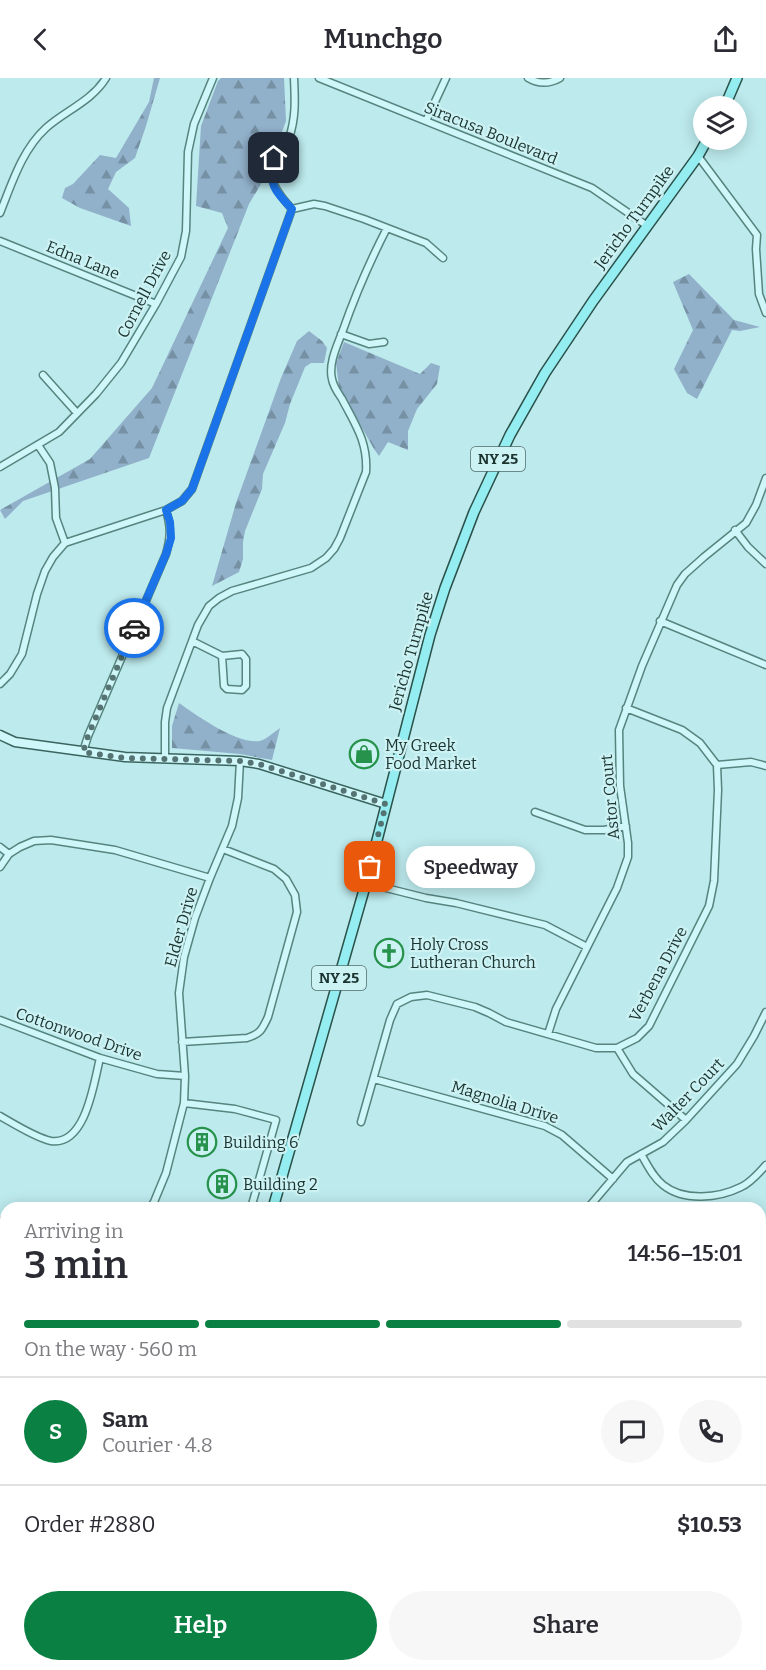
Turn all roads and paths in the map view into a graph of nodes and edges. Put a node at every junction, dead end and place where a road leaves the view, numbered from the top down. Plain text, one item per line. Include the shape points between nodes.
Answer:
1 (106, 78) edge
2 (213, 78) edge
3 (294, 78) edge
4 (319, 78) edge
5 (446, 78) edge
6 (528, 78) edge
7 (560, 78) edge
8 (737, 78) edge
9 (730, 96) edge
10 (426, 121) junction
11 (701, 150) edge
12 (698, 156) junction
13 (292, 209) junction
14 (0, 213) edge
15 (646, 225) junction
16 (387, 228) junction
17 (766, 231) edge
18 (757, 235) junction
19 (0, 241) edge
20 (442, 258) dead end
21 (156, 304) junction
22 (766, 313) edge
23 (341, 334) junction
24 (384, 342) dead end
25 (43, 375) dead end
26 (78, 413) junction
27 (38, 445) junction
28 (0, 467) edge
29 (766, 478) edge
30 (166, 510) junction
31 (735, 530) junction
32 (65, 543) junction
33 (766, 564) edge
34 (660, 621) junction
35 (192, 641) junction
36 (222, 656) junction
37 (766, 665) edge
38 (0, 684) edge
39 (626, 708) junction
40 (0, 735) edge
41 (83, 752) junction
42 (165, 758) junction
43 (240, 761) junction
44 (717, 765) junction
45 (766, 766) edge
46 (386, 804) junction
47 (535, 813) dead end
48 (626, 826) junction
49 (0, 847) edge
50 (223, 849) junction
51 (9, 854) junction
52 (0, 867) edge
53 (210, 878) junction
54 (366, 883) junction
55 (587, 947) junction
56 (766, 1011) edge
57 (0, 1020) edge
58 (548, 1034) junction
59 (182, 1042) junction
60 (617, 1048) junction
61 (100, 1058) junction
62 (185, 1076) junction
63 (374, 1079) junction
64 (184, 1103) junction
65 (0, 1116) edge
66 (686, 1120) junction
67 (362, 1122) dead end
68 (641, 1154) junction
69 (766, 1166) edge
70 (613, 1179) junction
71 (154, 1202) edge
72 (253, 1202) edge
73 (275, 1202) edge
74 (593, 1202) edge

1 - 14 street via 91,96 46,127 32,143
2 - 21 street, Cornell Drive via 194,124 188,152 186,231 181,257
3 - 13 street via 295,114 288,140 274,158 270,175 277,193
4 - 10 street, Siracusa Boulevard
5 - 10 street
6 - 7 street via 536,82
8 - 9 main road
10 - 15 street, Siracusa Boulevard via 592,188
11 - 12 main road, NY 25
12 - 15 main road, Jericho Turnpike / NY 25
12 - 18 street
13 - 16 street via 325,206
13 - 30 street via 192,489 182,501
15 - 46 main road, Jericho Turnpike / NY 25 via 545,373 482,492 439,606
16 - 20 street via 426,243
16 - 23 street
17 - 18 street
18 - 22 street via 759,294
19 - 21 street, Edna Lane
21 - 26 street, Cornell Drive via 122,363
23 - 24 street via 369,344
23 - 35 street via 332,379 362,436 367,462 340,538 326,558 311,568 219,598 202,616
25 - 26 street
26 - 27 street, Cornell Drive
27 - 28 street, Cornell Drive
27 - 32 street via 50,463 56,518
29 - 31 street, Astor Court via 751,514
30 - 32 street
30 - 41 street via 171,538 166,554
31 - 33 street
31 - 34 street, Astor Court via 685,574
32 - 38 street via 45,571 22,654
34 - 37 street
34 - 39 street, Astor Court
35 - 36 street
35 - 42 street via 168,708
36 - 36 street via 224,686 242,690 246,686 246,659 242,654
39 - 44 street via 682,730 700,743
39 - 48 street, Astor Court via 619,730 620,786
40 - 41 street via 15,742
41 - 42 street
42 - 43 street
43 - 46 street
43 - 50 street, Elder Drive via 238,798
44 - 45 street via 751,762
44 - 60 street, Verbena Drive via 717,836 709,906 649,1026 637,1038
46 - 54 main road, Jericho Turnpike / NY 25
47 - 48 street via 585,830
48 - 55 street, Astor Court via 628,857 624,871
49 - 51 street
50 - 53 street, Elder Drive
50 - 59 street via 274,869 286,879 295,895 297,912 268,1017 257,1035
51 - 52 street
51 - 53 street via 34,841 51,840 115,850
53 - 59 street, Elder Drive via 184,957 179,993
54 - 55 street via 545,925
54 - 73 main road, Jericho Turnpike / NY 25
55 - 58 street, Astor Court
56 - 66 street, Walter Court via 737,1064
57 - 61 street, Cottonwood Drive
58 - 60 street via 596,1048
58 - 63 street via 506,1022 475,1007 427,995 411,997 398,1004 390,1020
59 - 62 street, Elder Drive
60 - 66 street via 633,1074
61 - 62 street, Cottonwood Drive via 157,1074
61 - 65 street via 87,1109 78,1127 65,1139 51,1141
62 - 64 street, Elder Drive
63 - 67 street
63 - 70 street, Magnolia Drive via 544,1126 562,1135
64 - 71 street, Elder Drive via 166,1173
64 - 72 street via 235,1109 276,1120
66 - 68 street, Walter Court via 663,1142
68 - 69 street via 665,1187 693,1196 719,1195 743,1186
68 - 70 street, Walter Court via 627,1162
70 - 74 street, Walter Court

